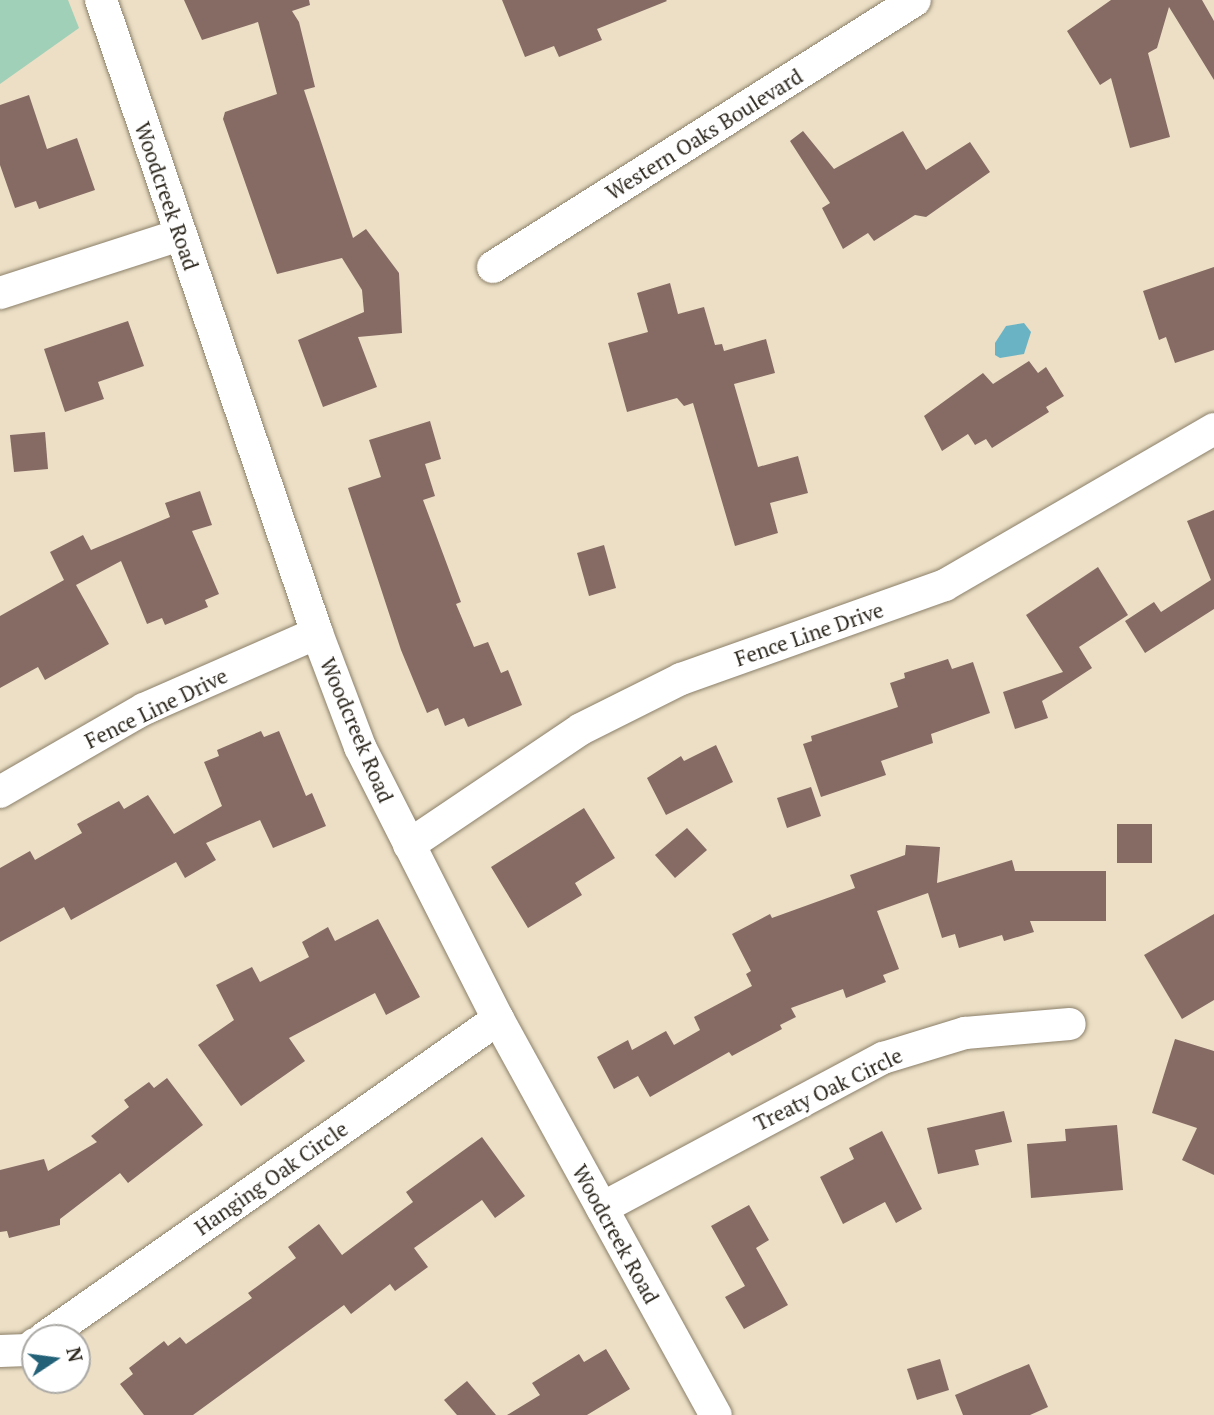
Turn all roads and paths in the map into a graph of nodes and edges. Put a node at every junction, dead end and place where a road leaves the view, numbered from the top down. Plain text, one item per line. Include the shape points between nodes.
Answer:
1 (101, 0) edge
2 (915, 0) edge
3 (180, 235) junction
4 (493, 267) dead end
5 (0, 293) edge
6 (1214, 429) edge
7 (317, 633) junction
8 (0, 792) edge
9 (409, 845) junction
10 (498, 1019) junction
11 (1070, 1024) dead end
12 (602, 1208) junction
13 (64, 1324) edge
14 (0, 1350) edge
15 (21, 1350) edge
16 (710, 1413) edge

1 - 3 street, Woodcreek Road
2 - 4 street, Western Oaks Boulevard
3 - 5 street
3 - 7 street, Woodcreek Road
6 - 9 street, Fence Line Drive via 945,585 681,679 581,729
7 - 8 street, Fence Line Drive via 144,709
7 - 9 street, Woodcreek Road via 360,747
9 - 10 street, Woodcreek Road
10 - 12 street, Woodcreek Road
10 - 13 street, Hanging Oak Circle
11 - 12 street, Treaty Oak Circle via 965,1034 883,1058
12 - 16 street, Woodcreek Road
14 - 15 street

